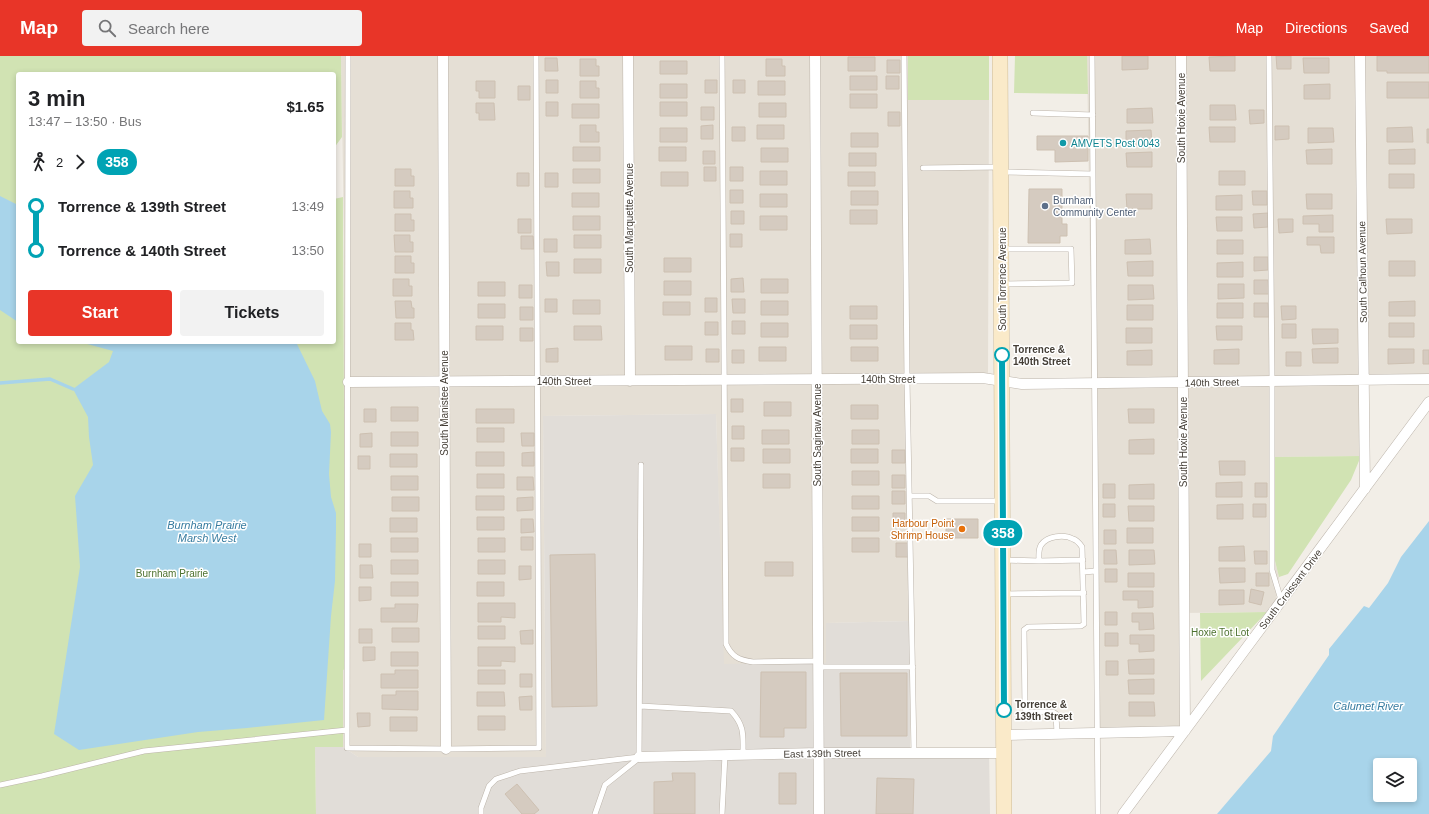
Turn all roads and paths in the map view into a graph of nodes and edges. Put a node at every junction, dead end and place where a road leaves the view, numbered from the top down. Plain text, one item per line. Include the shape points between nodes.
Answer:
1 (348, 56) edge
2 (443, 56) edge
3 (536, 56) edge
4 (628, 56) edge
5 (722, 56) edge
6 (815, 56) edge
7 (904, 56) edge
8 (1000, 56) edge
9 (1092, 56) edge
10 (1180, 56) edge
11 (1270, 56) edge
12 (1360, 56) edge
13 (1033, 113) dead end
14 (1093, 115) junction
15 (922, 168) dead end
16 (1001, 170) junction
17 (1093, 174) junction
18 (1001, 249) junction
19 (1002, 284) junction
20 (907, 379) junction
21 (1429, 379) edge
22 (724, 380) junction
23 (816, 380) junction
24 (1363, 380) junction
25 (537, 381) junction
26 (630, 381) junction
27 (1002, 381) junction
28 (1272, 381) junction
29 (348, 382) junction
30 (444, 382) junction
31 (1182, 382) junction
32 (1095, 383) junction
33 (1429, 402) edge
34 (641, 466) dead end
35 (1364, 489) junction
36 (910, 496) junction
37 (1003, 501) junction
38 (1003, 560) junction
39 (1083, 560) junction
40 (1039, 561) junction
41 (1096, 571) junction
42 (1083, 572) junction
43 (1084, 593) junction
44 (1003, 594) junction
45 (1282, 601) junction
46 (818, 664) junction
47 (913, 667) junction
48 (640, 706) junction
49 (347, 730) junction
50 (1185, 731) junction
51 (1098, 733) junction
52 (1056, 734) junction
53 (1004, 735) junction
54 (446, 749) junction
55 (819, 753) junction
56 (914, 753) junction
57 (1004, 753) junction
58 (725, 755) junction
59 (743, 755) junction
60 (639, 757) junction
61 (0, 785) edge
62 (481, 814) edge
63 (595, 814) edge
64 (722, 814) edge
65 (819, 814) edge
66 (1004, 814) edge
67 (1098, 814) edge
68 (1123, 814) edge

1 - 29 lane
2 - 30 street, South Manistee Avenue
3 - 25 lane
4 - 26 street, South Marquette Avenue
5 - 22 lane
6 - 23 street, South Saginaw Avenue
7 - 20 lane
8 - 16 main road, South Torrence Avenue
9 - 14 lane
10 - 31 street, South Hoxie Avenue
11 - 28 lane
12 - 24 street, South Calhoun Avenue
13 - 14 lane
14 - 17 lane
15 - 16 lane
16 - 17 lane
16 - 18 main road, South Torrence Avenue
17 - 32 lane
18 - 19 main road, South Torrence Avenue
18 - 19 lane via 1071,249 1072,283
19 - 27 main road, South Torrence Avenue
20 - 23 street, 140th Street
20 - 27 street, 140th Street via 983,378
20 - 36 lane
21 - 24 street, 140th Street
22 - 23 street, 140th Street
22 - 26 street, 140th Street
22 - 46 lane via 726,644 736,657 753,662
23 - 46 street, South Saginaw Avenue
24 - 28 street, 140th Street
24 - 35 street, South Calhoun Avenue
25 - 26 street, 140th Street
25 - 30 street, 140th Street
25 - 54 lane via 539,748
27 - 32 street, 140th Street via 1022,384
27 - 37 main road, South Torrence Avenue
28 - 31 street, 140th Street
28 - 45 lane via 1272,570
29 - 30 street, 140th Street
29 - 49 lane
30 - 54 street, South Manistee Avenue
31 - 32 street, 140th Street
31 - 50 street, South Hoxie Avenue
32 - 41 lane
33 - 35 street, South Croissant Drive
34 - 48 lane
35 - 45 street, South Croissant Drive
36 - 37 lane via 929,496 937,501
36 - 47 lane
37 - 38 main road, South Torrence Avenue
38 - 40 lane
38 - 44 main road, South Torrence Avenue
39 - 40 lane
39 - 40 lane via 1082,547 1073,538 1052,537 1045,540 1039,549
39 - 42 lane
41 - 42 lane
41 - 51 lane
42 - 43 lane
43 - 44 lane
43 - 52 lane via 1084,624 1028,627 1024,630 1025,710 1056,714
44 - 53 main road, South Torrence Avenue
45 - 50 street, South Croissant Drive
46 - 47 lane
46 - 55 street, South Saginaw Avenue
47 - 56 lane
48 - 59 lane via 731,711 742,728
48 - 60 lane
49 - 54 lane via 347,748
49 - 61 lane via 144,751
50 - 51 street
50 - 68 street, South Croissant Drive
51 - 52 street
51 - 67 lane
52 - 53 street
53 - 57 main road, South Torrence Avenue
55 - 56 street, East 139th Street
55 - 59 street, East 139th Street
55 - 65 street, South Saginaw Avenue
56 - 57 street, East 139th Street
57 - 66 main road, South Torrence Avenue
58 - 59 street, East 139th Street
58 - 60 street, East 139th Street
58 - 64 lane
60 - 62 lane via 520,771 496,779 489,786
60 - 63 lane via 606,785

